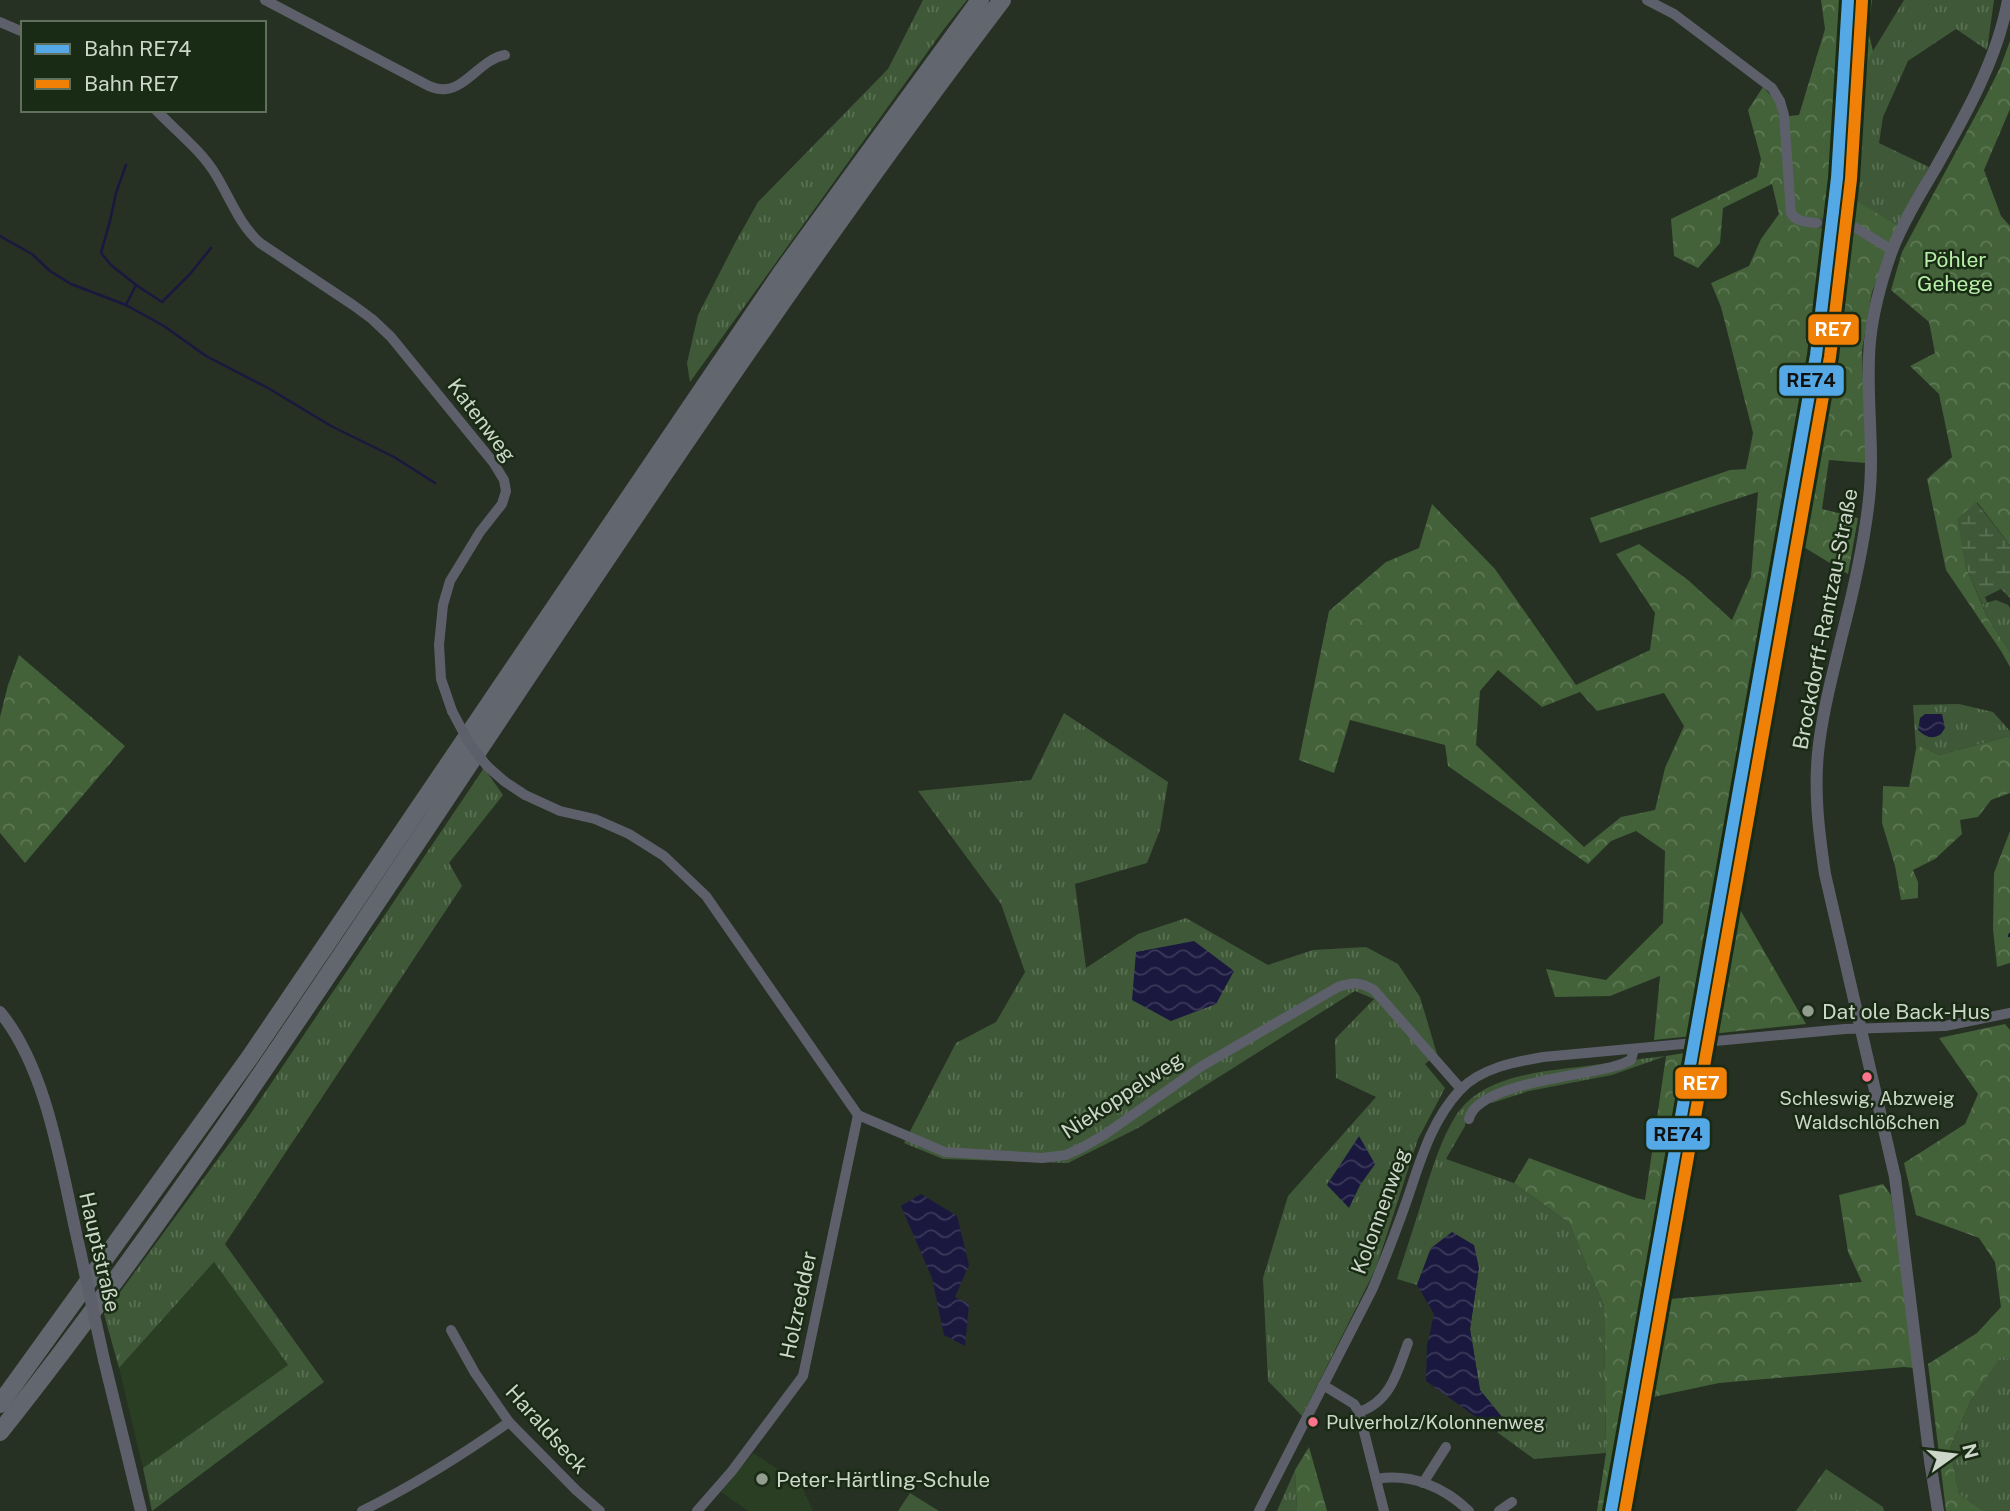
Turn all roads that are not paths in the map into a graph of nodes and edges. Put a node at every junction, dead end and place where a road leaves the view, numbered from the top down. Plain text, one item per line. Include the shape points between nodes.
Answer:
1 (265, 0) edge
2 (980, 0) edge
3 (1002, 0) edge
4 (1647, 0) edge
5 (2008, 0) edge
6 (0, 22) edge
7 (21, 31) edge
8 (505, 55) dead end
9 (158, 112) edge
10 (1817, 223) tunnel mouth
11 (1839, 225) tunnel mouth
12 (1892, 250) junction
13 (0, 1012) edge
14 (2010, 1013) edge
15 (1861, 1030) junction
16 (1634, 1049) junction
17 (1461, 1089) junction
18 (858, 1115) junction
19 (1469, 1119) dead end
20 (450, 1330) dead end
21 (1408, 1343) dead end
22 (1323, 1385) junction
23 (0, 1404) edge
24 (1359, 1412) junction
25 (509, 1422) junction
26 (0, 1432) edge
27 (1446, 1447) dead end
28 (1377, 1479) junction
29 (1423, 1483) junction
30 (1513, 1502) dead end
31 (140, 1510) edge
32 (362, 1511) edge
33 (600, 1511) edge
34 (697, 1511) edge
35 (1259, 1511) edge
36 (1384, 1511) edge
37 (1469, 1511) edge
38 (1499, 1511) edge
39 (1938, 1511) edge

1 - 8 street via 443,90
2 - 23 highway via 766,294 250,1057
3 - 26 highway via 819,250 191,1174
4 - 10 street via 1674,14 1772,88 1784,116 1791,213 1794,218
5 - 12 street, Brockdorff-Rantzau-Straße via 1994,50
6 - 7 street
9 - 18 street, Katenweg, bridge via 215,173 250,234 391,337 504,480 502,504 450,581 443,606 442,679 469,743 487,766 525,795 629,834 664,856 706,896
11 - 12 street via 1856,228
12 - 15 street, Brockdorff-Rantzau-Straße via 1870,343 1869,498 1860,557 1829,685 1816,789 1825,874
13 - 31 street, Hauptstraße, bridge via 29,1060 49,1115
14 - 15 street, Kolonnenweg via 1945,1026
15 - 16 street, Kolonnenweg
15 - 39 street, Brockdorff-Rantzau-Straße via 1895,1177
16 - 17 street, Kolonnenweg via 1518,1062 1480,1076
16 - 19 street via 1631,1060 1616,1066 1527,1084 1489,1098 1470,1112
17 - 18 street, Niekoppelweg via 1374,990 1350,983 1202,1066 1104,1135 1066,1155 1042,1158 945,1152
17 - 22 street, Kolonnenweg via 1426,1143 1388,1254
18 - 34 street, Holzredder via 803,1376
20 - 25 street, Haraldseck
21 - 24 street via 1392,1386 1378,1403
22 - 24 street
22 - 35 street, Kolonnenweg
24 - 28 street
25 - 32 street
25 - 33 street, Haraldseck
27 - 29 street
28 - 29 street via 1406,1477
28 - 36 street
29 - 37 street via 1450,1495
30 - 38 street

